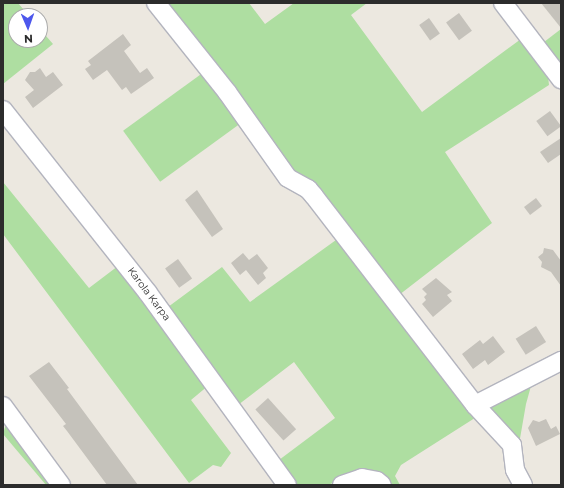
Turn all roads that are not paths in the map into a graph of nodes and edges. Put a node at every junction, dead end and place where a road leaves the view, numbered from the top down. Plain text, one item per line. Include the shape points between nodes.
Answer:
1 (156, 3) edge
2 (503, 3) edge
3 (561, 79) edge
4 (3, 110) edge
5 (555, 364) edge
6 (475, 405) junction
7 (3, 406) edge
8 (61, 485) edge
9 (288, 485) edge
10 (342, 485) edge
11 (382, 485) edge
12 (523, 485) edge

1 - 6 street via 227,92 288,178 308,189 314,196
2 - 3 street
4 - 9 street, Karola Karpa via 148,293
5 - 6 street
6 - 12 street via 512,445 515,470
7 - 8 street
10 - 11 street via 362,478 377,481

